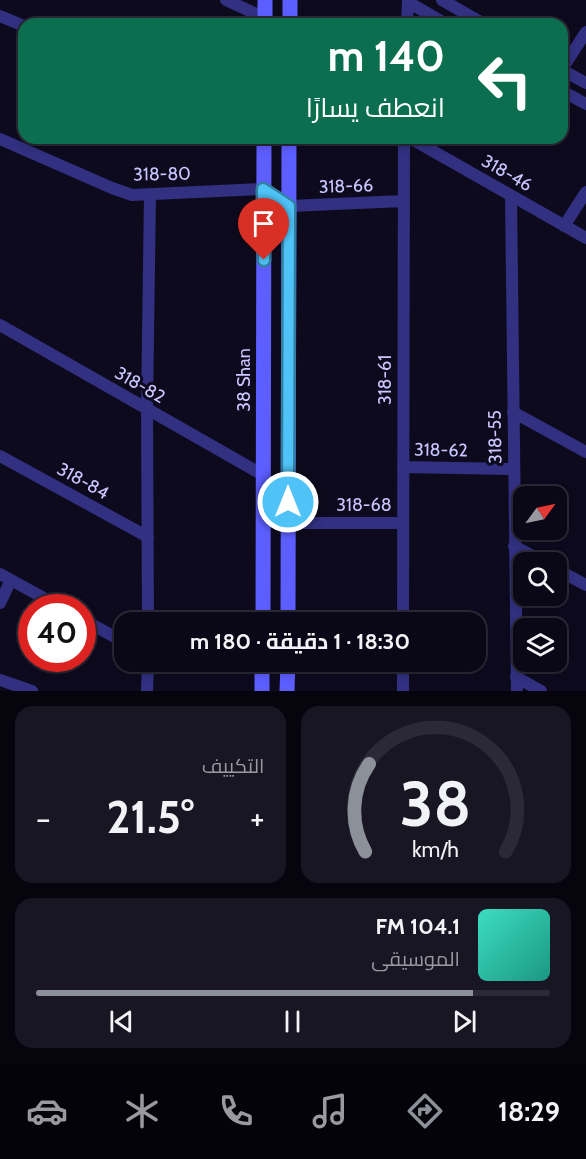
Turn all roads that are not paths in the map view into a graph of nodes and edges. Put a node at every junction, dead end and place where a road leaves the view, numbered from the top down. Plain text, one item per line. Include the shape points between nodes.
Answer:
1 (226, 0) edge
2 (265, 0) edge
3 (290, 0) edge
4 (442, 0) edge
5 (408, 1) edge
6 (0, 16) edge
7 (259, 18) edge
8 (265, 18) edge
9 (290, 18) edge
10 (407, 18) edge
11 (436, 18) edge
12 (474, 18) edge
13 (18, 24) edge
14 (586, 32) edge
15 (568, 60) edge
16 (568, 72) edge
17 (586, 83) edge
18 (568, 94) edge
19 (586, 104) edge
20 (0, 139) edge
21 (264, 144) edge
22 (289, 144) edge
23 (404, 144) edge
24 (420, 144) edge
25 (263, 189) junction
26 (586, 192) edge
27 (150, 194) junction
28 (511, 196) junction
29 (404, 201) junction
30 (289, 206) junction
31 (564, 226) junction
32 (586, 238) edge
33 (0, 325) edge
34 (147, 409) junction
35 (513, 412) junction
36 (586, 452) edge
37 (0, 456) edge
38 (403, 467) junction
39 (513, 469) junction
40 (263, 475) junction
41 (288, 523) junction
42 (403, 523) junction
43 (148, 537) junction
44 (514, 546) junction
45 (525, 552) edge
46 (567, 575) edge
47 (6, 577) edge
48 (586, 585) edge
49 (37, 594) edge
50 (0, 603) edge
51 (148, 612) edge
52 (262, 612) edge
53 (288, 612) edge
54 (403, 612) edge
55 (96, 627) edge
56 (114, 637) edge
57 (148, 672) edge
58 (262, 672) edge
59 (288, 672) edge
60 (403, 672) edge
61 (516, 677) junction
62 (0, 680) edge
63 (32, 691) edge
64 (147, 691) edge
65 (262, 691) edge
66 (288, 691) edge
67 (403, 691) edge
68 (517, 691) edge
69 (541, 691) edge

1 - 7 street
2 - 8 street
3 - 9 street
4 - 12 street
5 - 10 street
5 - 11 street
6 - 13 street
14 - 15 street
16 - 17 street
18 - 19 street
20 - 27 street, 318-80 via 112,188 132,195
21 - 25 street, 38 Shan
22 - 30 street
23 - 29 street, 318-61
24 - 28 street, 318-46
25 - 27 street, 318-80
25 - 30 street
25 - 40 street, 38 Shan
26 - 31 street
27 - 34 street
28 - 31 street, 318-46
28 - 35 street, 318-55
29 - 30 street, 318-66
29 - 38 street, 318-61
30 - 41 street
31 - 32 street, 318-46
33 - 34 street, 318-82
34 - 40 street, 318-82
34 - 43 street
35 - 36 street
35 - 39 street, 318-55
37 - 43 street, 318-84
38 - 39 street, 318-62
38 - 42 street, 318-61
39 - 44 street, 318-55
40 - 52 street, 38 Shan
41 - 42 street, 318-68
41 - 53 street
42 - 54 street, 318-61
43 - 51 street
44 - 45 street
44 - 61 street, 318-55
46 - 48 street
47 - 49 street
47 - 50 street
55 - 56 street
57 - 64 street
58 - 65 street
59 - 66 street
60 - 67 street
61 - 68 street, 318-55
61 - 69 street
62 - 63 street

